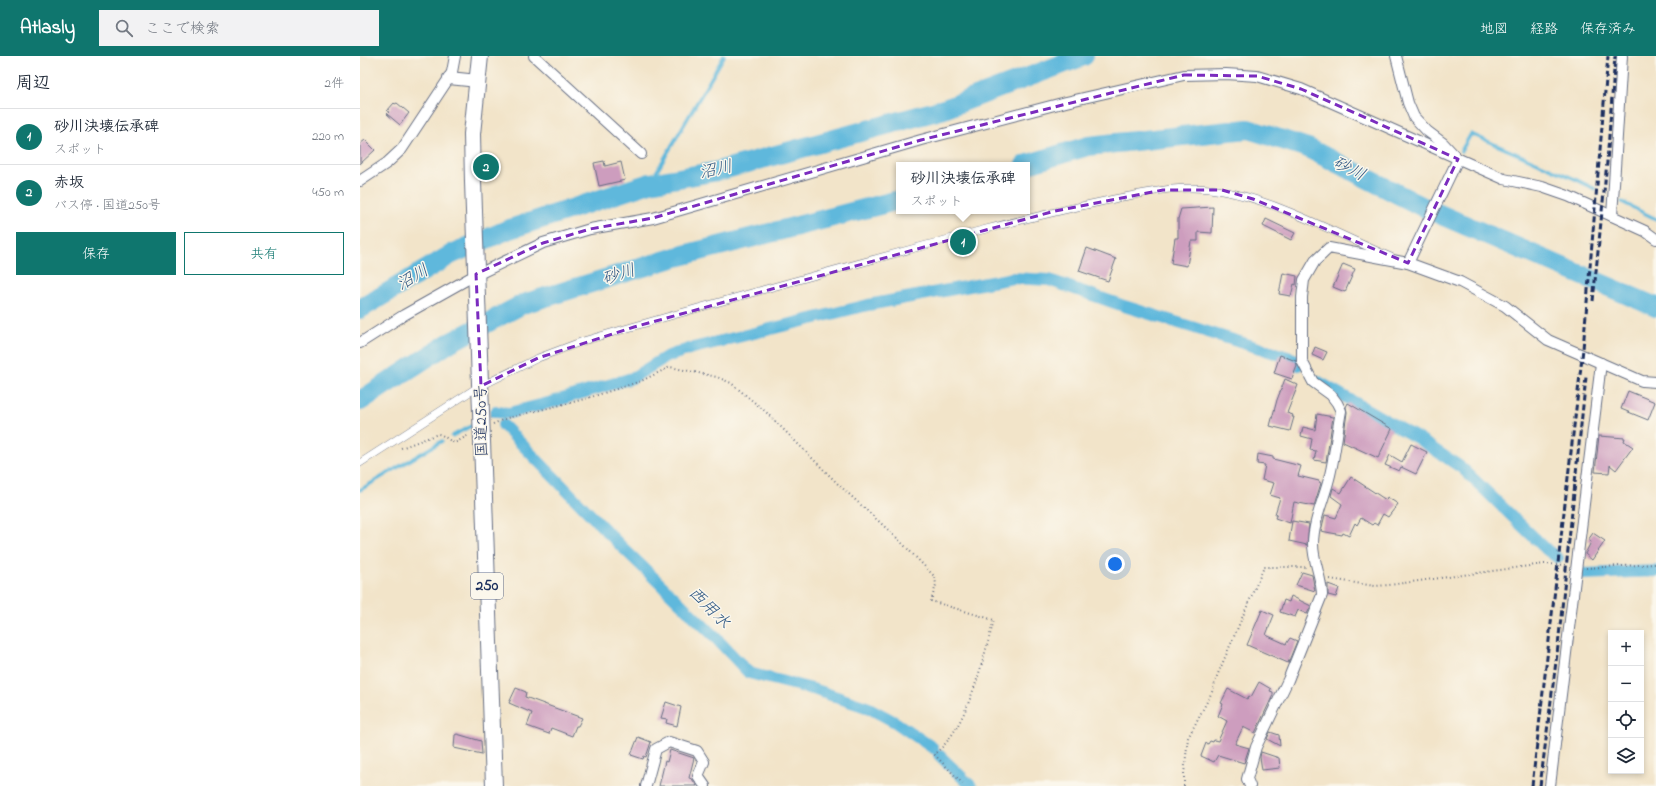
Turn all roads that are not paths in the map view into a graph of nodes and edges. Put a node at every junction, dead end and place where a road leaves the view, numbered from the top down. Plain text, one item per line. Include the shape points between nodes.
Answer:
1 (454, 56) edge
2 (480, 56) edge
3 (534, 56) edge
4 (1396, 56) edge
5 (1622, 56) edge
6 (449, 78) junction
7 (478, 81) junction
8 (641, 154) dead end
9 (1456, 163) junction
10 (360, 181) edge
11 (1612, 216) junction
12 (1656, 239) edge
13 (1408, 263) junction
14 (476, 272) junction
15 (360, 343) edge
16 (1601, 363) junction
17 (1656, 382) edge
18 (481, 386) junction
19 (360, 463) edge
20 (494, 786) edge
21 (646, 786) edge
22 (705, 786) edge
23 (1250, 786) edge
24 (1550, 786) edge

1 - 6 street
2 - 7 highway, 国道250号 / 250
3 - 8 street
4 - 9 street via 1408,103 1414,116 1427,131 1443,143
5 - 11 street
6 - 7 street
6 - 10 street via 402,148 387,163
7 - 14 highway, 国道250号 / 250 via 472,134
9 - 11 street via 1504,179 1542,187
9 - 13 street
9 - 14 street via 1301,89 1257,76 1184,75 1066,102 921,140 653,218 590,229 543,243
11 - 12 street
13 - 16 street via 1460,282 1505,306 1548,340
13 - 18 street via 1253,199 1222,190 1163,190 1048,213 642,324 583,341 538,358
13 - 23 street via 1330,248 1315,261 1304,280 1302,361 1313,382 1331,395 1341,411 1330,474 1313,543 1322,583 1322,595 1288,680 1256,747 1247,779
14 - 15 street
14 - 18 highway, 国道250号 / 250
16 - 17 street via 1642,380
16 - 24 street
18 - 19 street
18 - 20 highway, 国道250号 / 250
21 - 22 street via 656,749 669,742 697,751 704,762 698,776

